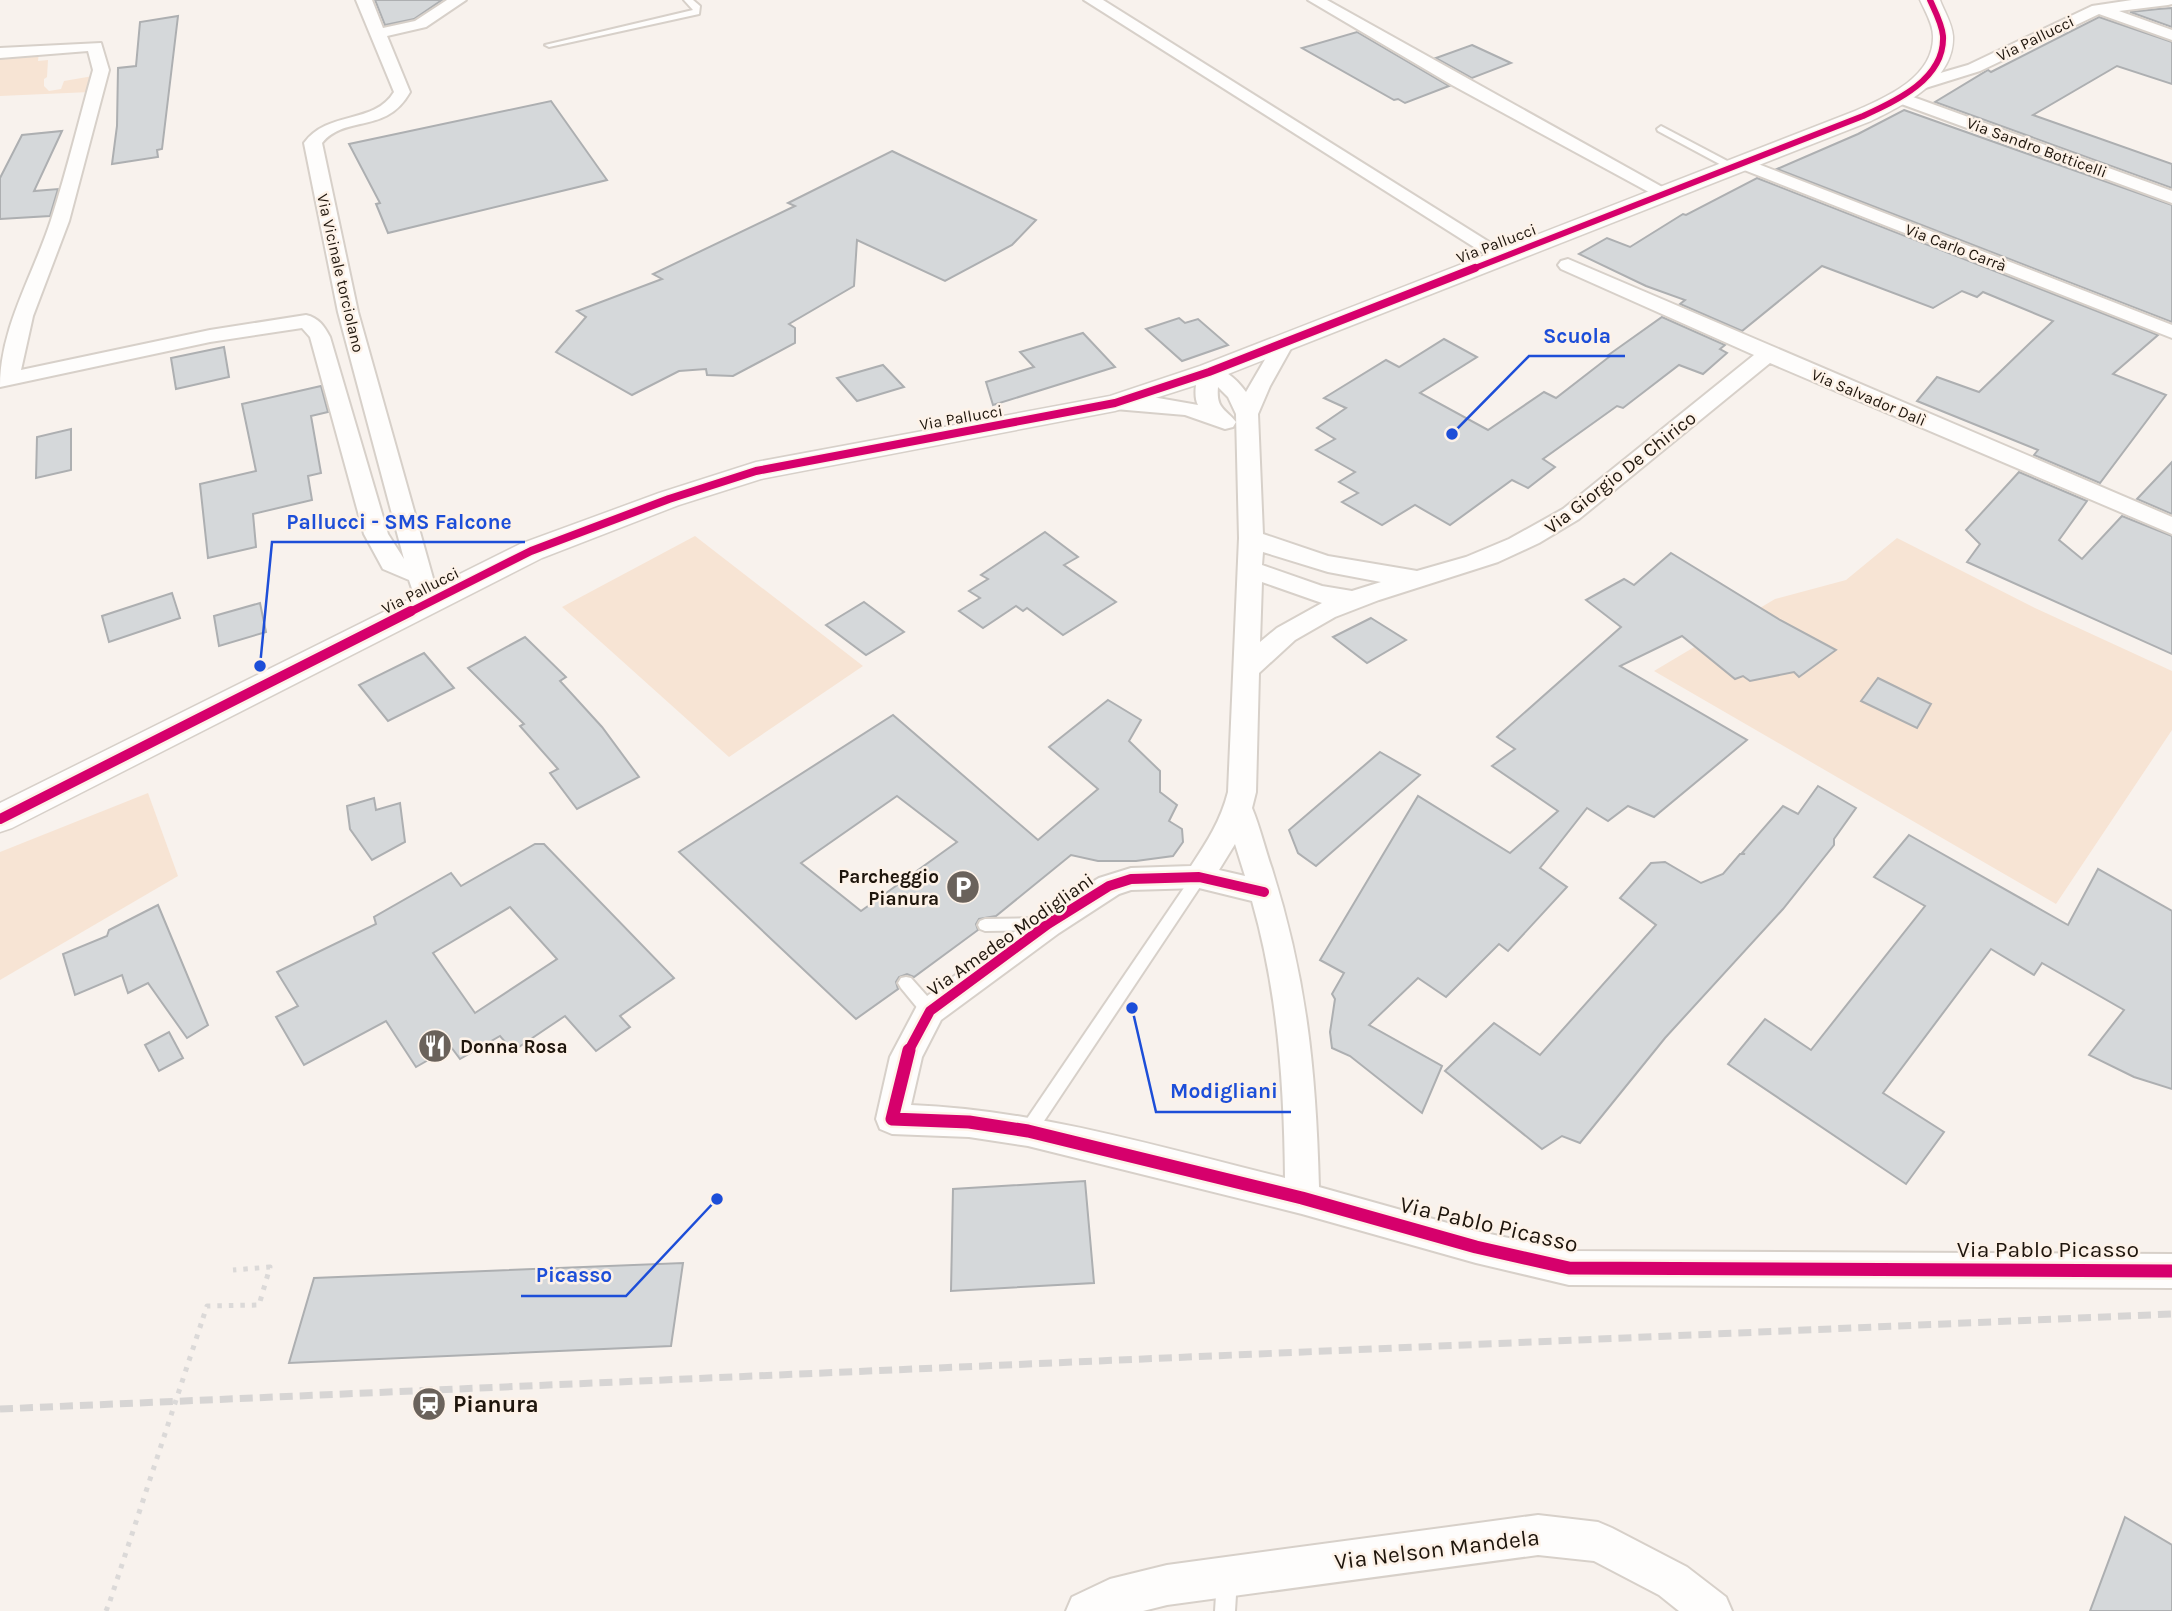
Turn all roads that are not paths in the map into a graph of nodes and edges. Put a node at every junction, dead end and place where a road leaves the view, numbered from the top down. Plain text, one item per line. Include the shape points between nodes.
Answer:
1 (364, 0) edge
2 (458, 0) edge
3 (688, 0) edge
4 (1091, 0) edge
5 (1316, 0) edge
6 (1930, 0) edge
7 (2074, 0) edge
8 (2168, 0) edge
9 (2097, 9) junction
10 (377, 34) junction
11 (2172, 35) edge
12 (549, 45) dead end
13 (0, 53) edge
14 (1934, 64) junction
15 (1974, 68) junction
16 (1911, 91) junction
17 (1661, 129) dead end
18 (1735, 164) junction
19 (1664, 193) junction
20 (2172, 197) edge
21 (1503, 257) junction
22 (1568, 265) dead end
23 (348, 312) junction
24 (306, 321) junction
25 (2172, 332) edge
26 (1284, 343) junction
27 (1768, 354) junction
28 (1209, 372) junction
29 (5, 380) edge
30 (1115, 403) junction
31 (1217, 418) junction
32 (1247, 423) junction
33 (2172, 526) edge
34 (1251, 538) junction
35 (1250, 569) junction
36 (1418, 578) junction
37 (424, 589) junction
38 (1354, 600) junction
39 (1246, 670) junction
40 (1239, 810) junction
41 (0, 819) edge
42 (1199, 877) junction
43 (1264, 892) junction
44 (1048, 924) junction
45 (985, 925) dead end
46 (906, 983) dead end
47 (930, 1011) junction
48 (892, 1119) joint
49 (1028, 1131) junction
50 (1302, 1198) junction
51 (2172, 1271) edge
52 (1226, 1593) edge
53 (1086, 1611) edge
54 (1712, 1611) edge

1 - 10 street, Via Vicinale torciolano
2 - 10 street via 420,24
3 - 12 lane via 696,12
4 - 21 street, Via Pallucci
5 - 19 street
6 - 14 street via 1943,34
7 - 9 street
8 - 9 street
9 - 11 street
9 - 15 street, Via Pallucci
10 - 23 street, Via Vicinale torciolano via 402,92 400,100 377,115 321,132 313,143
13 - 29 street via 95,46 101,69 60,221 23,316
14 - 15 street, Via Pallucci
14 - 16 street
15 - 16 street, Via Pallucci
16 - 18 street, Via Pallucci
16 - 20 street, Via Sandro Botticelli
17 - 18 lane
18 - 19 street, Via Pallucci
18 - 25 street, Via Carlo Carrà
19 - 21 street, Via Pallucci
21 - 26 street, Via Pallucci
22 - 27 street, Via Salvador Dalì
23 - 24 street
23 - 37 street, Via Vicinale torciolano
24 - 29 street via 210,336
24 - 37 street via 320,337 376,534 392,563
26 - 28 street, Via Pallucci
26 - 32 street via 1259,386
27 - 33 street, Via Salvador Dalì
27 - 36 street, Via Giorgio De Chirico via 1541,534 1460,568
28 - 30 street, Via Pallucci
28 - 31 street via 1206,400
28 - 32 street via 1239,395
30 - 31 street via 1158,403
30 - 37 street, Via Pallucci via 756,471
31 - 32 street
32 - 34 street
34 - 35 street
34 - 36 street, Via Giorgio De Chirico via 1319,563
35 - 38 street, Via Giorgio De Chirico via 1318,594
35 - 39 street
36 - 38 street, Via Giorgio De Chirico
37 - 41 street, Via Pallucci
38 - 39 street, Via Giorgio De Chirico via 1286,634
39 - 40 street
40 - 42 street
40 - 43 street
42 - 43 street, Via Amedeo Modigliani
42 - 44 street, Via Amedeo Modigliani via 1131,879 1109,886
42 - 49 lane
43 - 50 street via 1290,997 1297,1055
44 - 45 lane
44 - 47 street, Via Amedeo Modigliani
46 - 47 lane
47 - 48 street, Via Amedeo Modigliani via 906,1057
48 - 49 street, Via Pablo Picasso via 969,1122
49 - 50 street, Via Pablo Picasso
50 - 51 street, Via Pablo Picasso via 1569,1268
52 - 53 street, Via Nelson Mandela via 1167,1585 1110,1599
52 - 54 street, Via Nelson Mandela via 1538,1535 1598,1542 1673,1580

